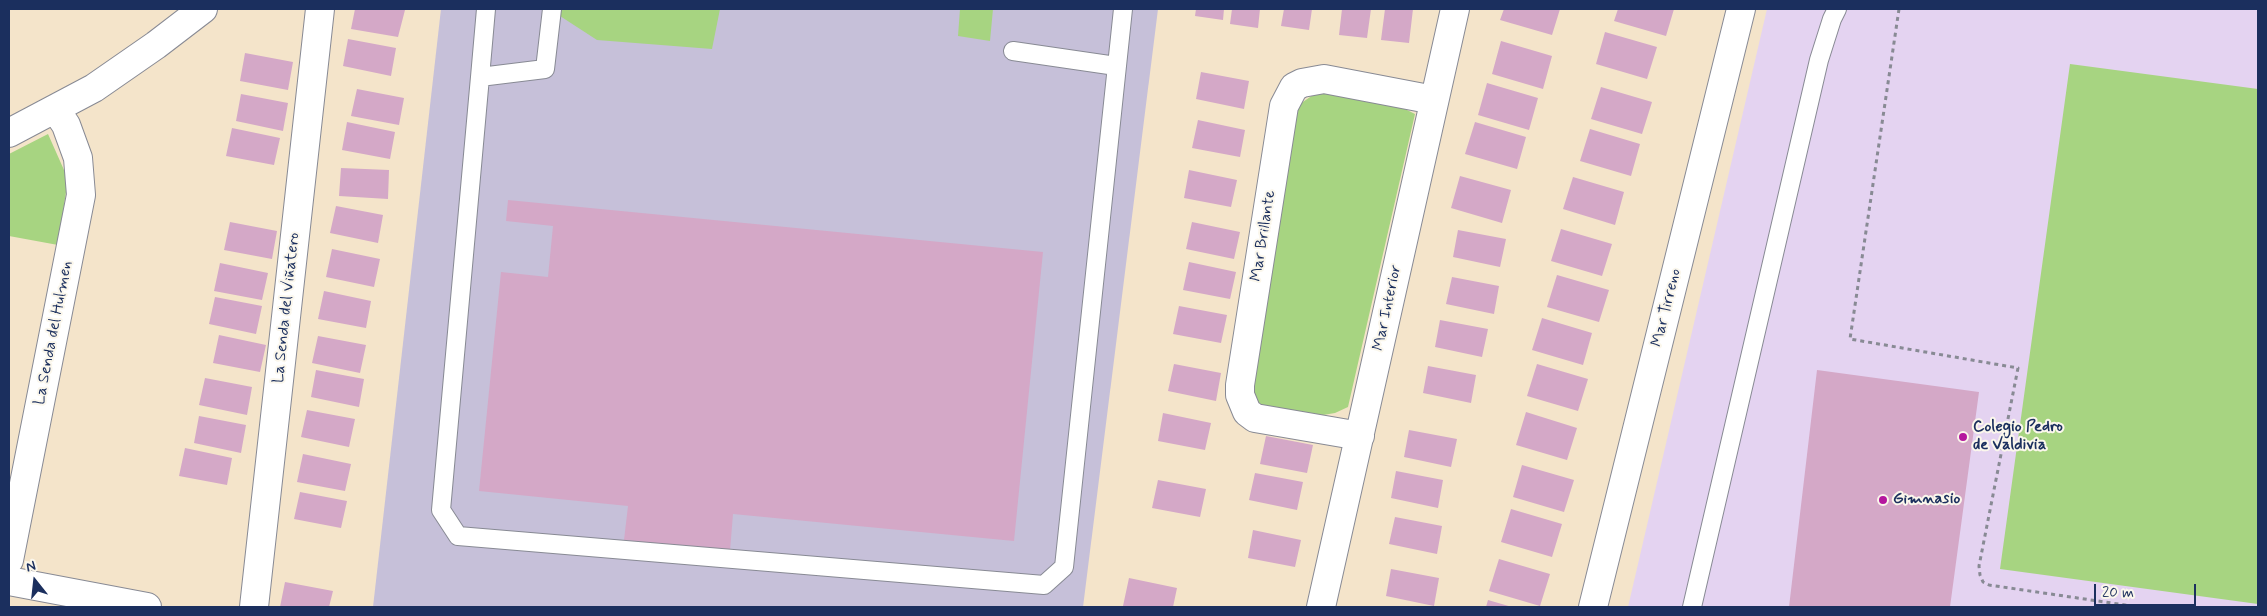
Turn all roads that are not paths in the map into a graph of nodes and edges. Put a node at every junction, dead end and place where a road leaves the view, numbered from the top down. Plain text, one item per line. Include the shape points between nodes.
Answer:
1 (202, 9) edge
2 (320, 9) edge
3 (486, 9) edge
4 (552, 9) edge
5 (1124, 9) edge
6 (1455, 9) edge
7 (1741, 9) edge
8 (1837, 9) edge
9 (1013, 51) dead end
10 (1116, 66) junction
11 (480, 77) junction
12 (1434, 100) junction
13 (56, 110) junction
14 (9, 133) edge
15 (1360, 436) junction
16 (9, 560) edge
17 (9, 581) edge
18 (147, 607) edge
19 (254, 607) edge
20 (1321, 607) edge
21 (1593, 607) edge
22 (1692, 607) edge

1 - 13 street via 126,67
2 - 19 street, La Senda del Viñatero
3 - 11 lane
4 - 11 lane via 545,69
5 - 10 lane
6 - 12 street, Mar Interior
7 - 21 street, Mar Tirreno
8 - 22 lane via 1818,60
9 - 10 lane
10 - 11 lane via 1064,567 1044,585 458,536 441,510
12 - 15 street, Mar Interior
12 - 15 street, Mar Brillante via 1324,79 1294,87 1284,106 1240,385 1242,404 1247,412 1263,420
13 - 14 street
13 - 16 street, La Senda del Hulmen via 78,158 81,195
15 - 20 street, Mar Interior
17 - 18 street

